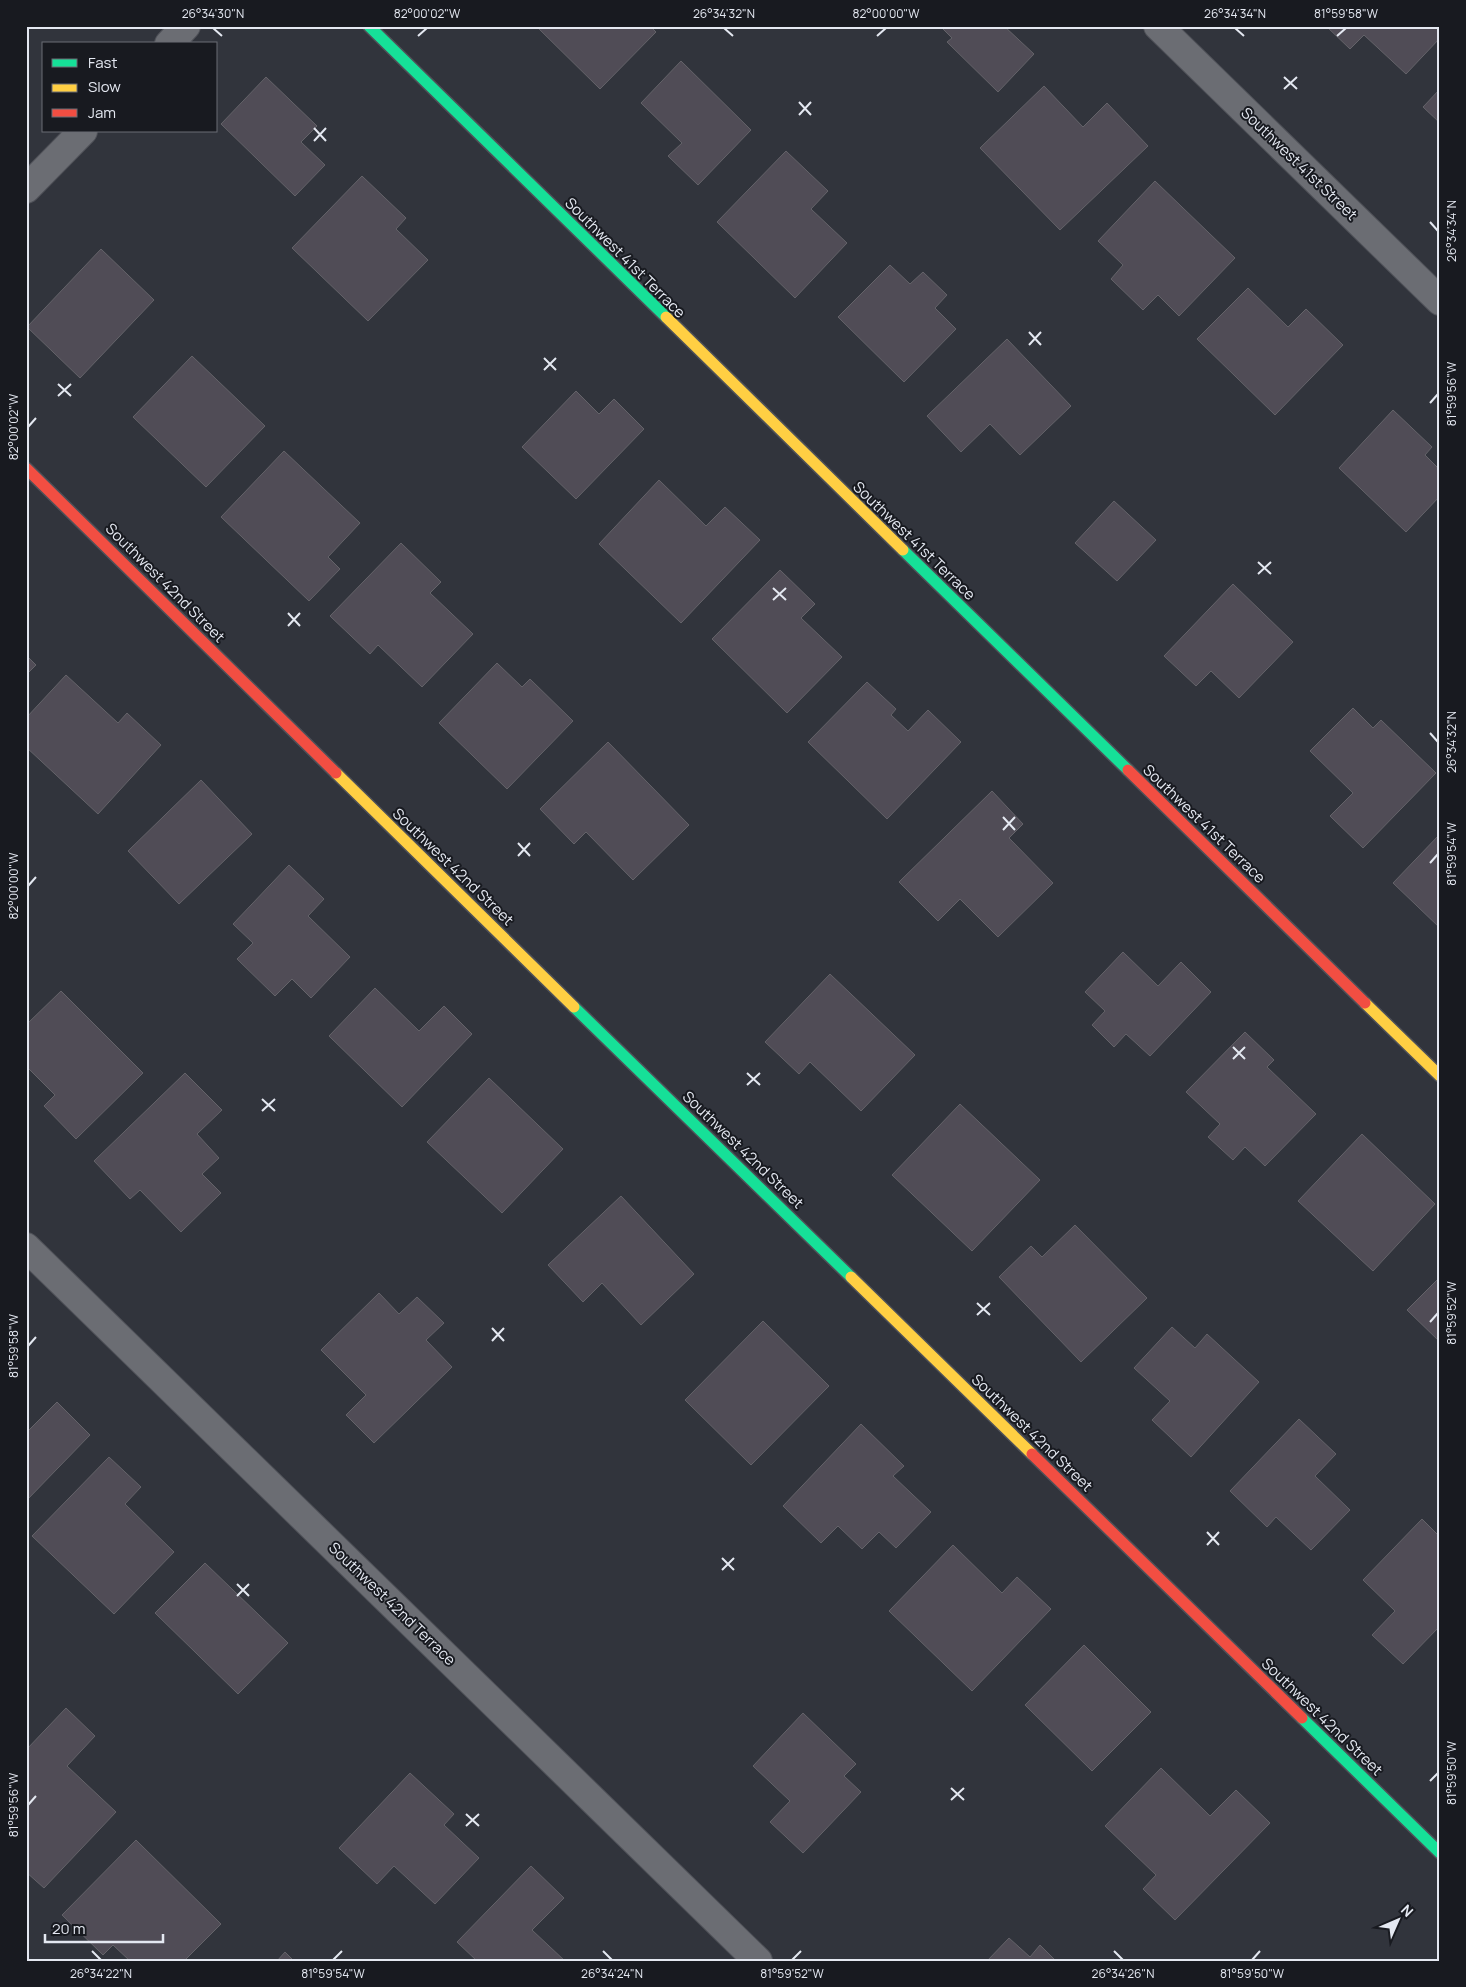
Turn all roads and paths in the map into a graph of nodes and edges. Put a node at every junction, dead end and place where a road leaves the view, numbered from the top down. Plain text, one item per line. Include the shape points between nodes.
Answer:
1 (186, 26) edge
2 (369, 26) edge
3 (1158, 26) edge
4 (170, 42) edge
5 (82, 132) edge
6 (26, 189) edge
7 (1440, 301) edge
8 (26, 468) edge
9 (1440, 1076) edge
10 (26, 1247) edge
11 (1440, 1853) edge
12 (758, 1961) edge

1 - 4 street
2 - 9 street, Southwest 41st Terrace
3 - 7 street, Southwest 41st Street
5 - 6 street
8 - 11 street, Southwest 42nd Street
10 - 12 street, Southwest 42nd Terrace

